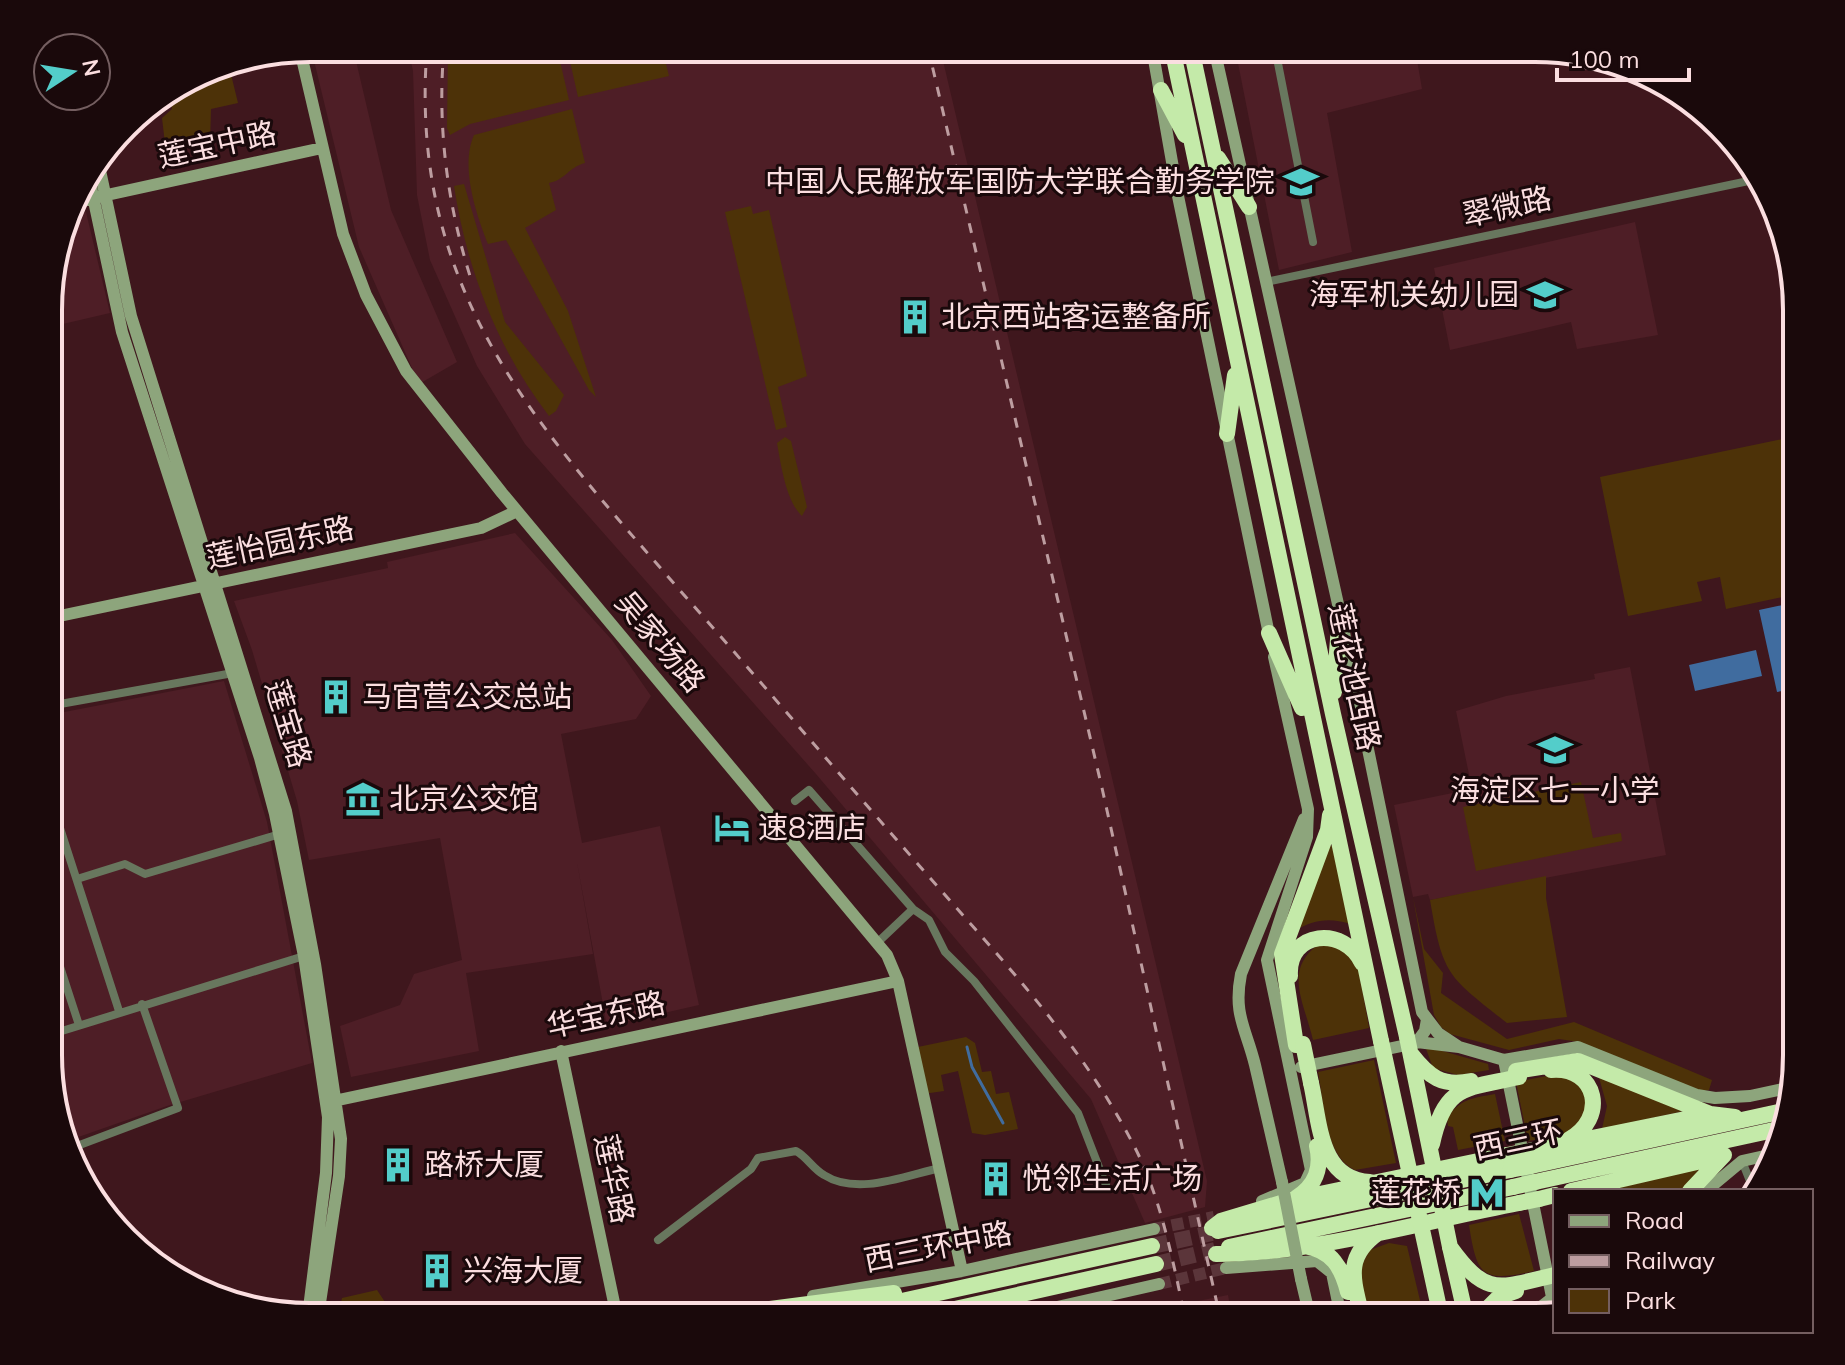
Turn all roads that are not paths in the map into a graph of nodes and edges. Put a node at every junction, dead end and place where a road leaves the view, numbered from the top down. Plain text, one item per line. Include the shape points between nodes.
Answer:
1 (303, 62) edge
2 (1155, 63) edge
3 (1175, 63) edge
4 (1196, 63) edge
5 (1217, 63) edge
6 (1278, 63) edge
7 (1161, 90) junction
8 (322, 148) junction
9 (1212, 149) junction
10 (1193, 152) junction
11 (99, 180) edge
12 (1747, 181) edge
13 (95, 187) edge
14 (100, 198) junction
15 (88, 200) edge
16 (1249, 207) junction
17 (1313, 242) dead end
18 (1266, 282) junction
19 (1237, 362) junction
20 (1227, 434) junction
21 (517, 511) junction
22 (210, 585) junction
23 (1340, 613) junction
24 (62, 615) edge
25 (1269, 633) junction
26 (233, 673) junction
27 (63, 704) edge
28 (1333, 714) junction
29 (1316, 738) junction
30 (795, 801) dead end
31 (1331, 801) junction
32 (1308, 809) junction
33 (280, 834) junction
34 (63, 836) edge
35 (77, 879) junction
36 (913, 909) junction
37 (877, 943) junction
38 (304, 956) junction
39 (1367, 975) junction
40 (63, 976) edge
41 (898, 981) junction
42 (142, 1004) junction
43 (119, 1011) junction
44 (1427, 1019) junction
45 (79, 1025) junction
46 (63, 1030) edge
47 (1300, 1044) junction
48 (1411, 1044) junction
49 (1459, 1047) junction
50 (561, 1051) junction
51 (1513, 1069) junction
52 (1290, 1070) junction
53 (1308, 1083) junction
54 (1780, 1089) edge
55 (331, 1101) junction
56 (1710, 1114) junction
57 (1775, 1116) edge
58 (1752, 1126) junction
59 (1772, 1127) edge
60 (79, 1145) edge
61 (1556, 1146) junction
62 (1430, 1150) junction
63 (1723, 1156) junction
64 (1761, 1157) edge
65 (1742, 1161) junction
66 (1509, 1162) junction
67 (940, 1168) junction
68 (1538, 1178) edge
69 (1750, 1180) edge
70 (1384, 1182) junction
71 (1107, 1188) dead end
72 (1583, 1189) edge
73 (1692, 1189) edge
74 (1708, 1189) edge
75 (1516, 1195) junction
76 (1291, 1200) junction
77 (1213, 1226) junction
78 (1381, 1231) junction
79 (1153, 1238) joint
80 (658, 1240) dead end
81 (1303, 1246) junction
82 (1450, 1247) junction
83 (1219, 1257) junction
84 (1156, 1264) tunnel mouth
85 (962, 1271) junction
86 (1553, 1275) edge
87 (983, 1284) junction
88 (1159, 1284) tunnel mouth
89 (1553, 1287) edge
90 (1553, 1292) edge
91 (310, 1302) edge
92 (320, 1302) edge
93 (614, 1302) edge
94 (792, 1302) edge
95 (824, 1302) edge
96 (897, 1302) edge
97 (987, 1302) edge
98 (1077, 1303) edge
99 (1307, 1303) edge
100 (1338, 1303) edge
101 (1350, 1303) edge
102 (1359, 1303) edge
103 (1438, 1303) edge
104 (1463, 1303) edge
105 (1493, 1303) edge

1 - 8 street, 吴家场路
2 - 7 street
3 - 10 highway, 莲花池西路
4 - 9 highway, 莲花池西路
5 - 16 street, 莲花池西路
6 - 17 street
7 - 10 highway
7 - 20 street
8 - 14 street, 莲宝中路
8 - 21 street, 吴家场路 via 343,234 366,295 406,371
9 - 16 highway
9 - 28 highway, 莲花池西路
10 - 19 highway, 莲花池西路
11 - 14 street, 莲宝路
12 - 18 street, 翠微路
13 - 14 street, 莲宝路
14 - 15 street, 莲宝中路
14 - 22 street, 莲宝路 via 122,332
16 - 18 street, 莲花池西路
18 - 23 street, 莲花池西路
19 - 20 highway
19 - 29 highway, 莲花池西路
20 - 25 street
21 - 22 street, 莲怡园东路 via 481,528
21 - 37 street, 吴家场路
22 - 24 street, 莲怡园东路
22 - 26 street, 莲宝路
22 - 55 street, 莲宝路 via 286,811 315,964
23 - 28 highway
23 - 44 street, 莲花池西路 via 1410,961
25 - 29 highway
25 - 32 street
26 - 27 street
26 - 33 street, 莲宝路
28 - 48 highway, 莲花池西路
29 - 31 highway, 莲花池西路
30 - 36 street via 809,790
31 - 39 highway, 莲花池西路
31 - 47 highway via 1328,830 1282,954
32 - 52 street via 1307,837 1267,960
32 - 99 street, bridge via 1241,974 1236,1000
33 - 35 street via 145,874 125,864
33 - 38 street, 莲宝路
34 - 35 street
35 - 43 street
36 - 37 street
36 - 71 street via 929,920 945,952 1078,1113
37 - 41 street, 吴家场路
38 - 42 street
38 - 55 street, 莲宝路
39 - 47 highway via 1356,950 1339,938 1318,936 1297,950 1290,982
39 - 103 highway, 莲花池西路, bridge
40 - 45 street
41 - 50 street, 华宝东路
41 - 67 street, 吴家场路
42 - 43 street
42 - 60 street via 178,1108
43 - 45 street
44 - 48 street via 1425,1031
44 - 49 street
45 - 46 street
47 - 53 highway, bridge
48 - 49 street
48 - 51 highway, bridge via 1436,1081 1454,1084
48 - 52 street
48 - 62 highway, 莲花池西路, bridge
49 - 51 street
50 - 55 street, 华宝东路
50 - 93 street, 莲华路
51 - 54 street via 1578,1047 1697,1095 1726,1099
51 - 56 highway via 1578,1061
51 - 61 highway via 1563,1069 1587,1084 1592,1118 1580,1133
51 - 62 highway, bridge via 1453,1096 1439,1113
51 - 89 street
52 - 77 street via 1311,1170 1305,1183
53 - 70 highway via 1331,1164 1346,1177
53 - 76 highway via 1320,1160 1314,1181
55 - 91 street, 莲宝路
55 - 92 street, 莲宝路 via 341,1139 339,1176
56 - 58 highway
56 - 61 highway
57 - 58 highway, 西三环
58 - 59 highway, 西三环
58 - 63 highway
58 - 68 highway, 西三环
61 - 68 highway
62 - 82 highway, 莲花池西路, bridge
63 - 72 highway
63 - 73 highway
64 - 65 street
65 - 69 street
65 - 74 street
66 - 68 highway, bridge
66 - 70 highway
66 - 77 highway, 西三环
67 - 80 street via 857,1186 821,1174 796,1151 764,1156
67 - 85 street, 吴家场路
68 - 75 highway, bridge
70 - 76 highway
75 - 78 highway
75 - 83 highway, 西三环
76 - 77 highway
78 - 81 highway
78 - 102 highway via 1355,1258
79 - 85 street, 西三环中路
79 - 87 highway
81 - 83 highway
81 - 101 highway via 1323,1252 1340,1266
82 - 86 highway, bridge via 1471,1274 1494,1287
82 - 104 highway, 莲花池西路
83 - 100 street via 1317,1261 1332,1273
84 - 97 highway
85 - 94 street, 西三环中路
87 - 95 highway via 945,1283
87 - 96 highway
88 - 98 street
90 - 105 highway, bridge via 1499,1297

